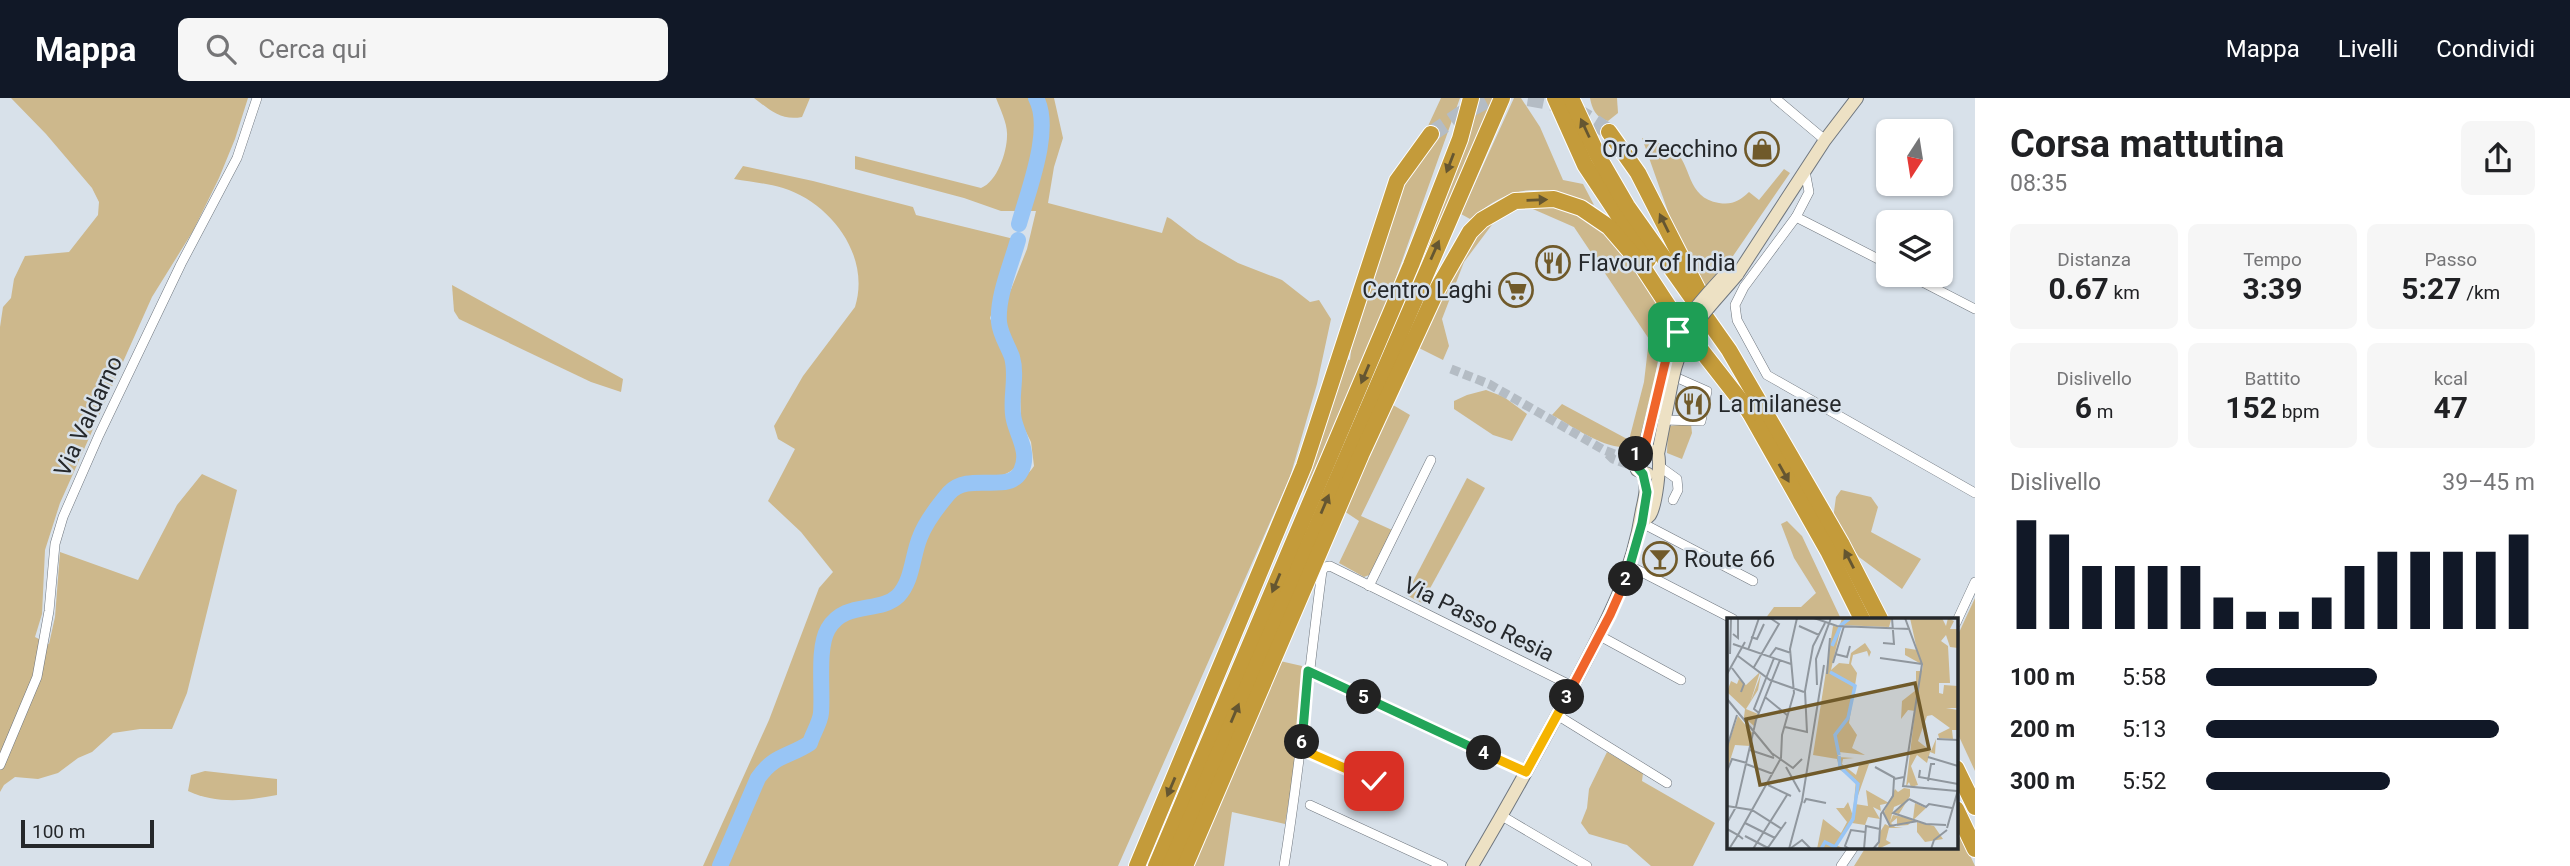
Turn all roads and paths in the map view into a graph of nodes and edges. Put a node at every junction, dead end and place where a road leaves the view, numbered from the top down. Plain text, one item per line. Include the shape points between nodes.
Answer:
1 (257, 98) edge
2 (1471, 98) edge
3 (1502, 98) edge
4 (1560, 98) edge
5 (1775, 98) edge
6 (1857, 98) edge
7 (1609, 132) tunnel mouth
8 (1431, 134) tunnel mouth
9 (1825, 141) junction
10 (1805, 171) junction
11 (1796, 217) junction
12 (1876, 258) edge
13 (1932, 287) edge
14 (1975, 309) edge
15 (1728, 350) junction
16 (1669, 379) junction
17 (1751, 414) junction
18 (1664, 420) junction
19 (1644, 449) junction
20 (1431, 460) dead end
21 (1658, 463) junction
22 (1643, 474) junction
23 (1975, 493) edge
24 (1673, 500) dead end
25 (1642, 523) junction
26 (1630, 566) junction
27 (1753, 581) dead end
28 (1975, 582) edge
29 (1369, 586) junction
30 (1731, 618) edge
31 (1862, 618) edge
32 (1879, 618) edge
33 (1958, 619) edge
34 (1600, 636) junction
35 (1308, 671) junction
36 (1681, 680) dead end
37 (1572, 686) junction
38 (1558, 715) junction
39 (1301, 749) junction
40 (0, 765) edge
41 (1526, 772) junction
42 (1958, 772) edge
43 (1374, 781) dead end
44 (1667, 783) dead end
45 (1310, 806) dead end
46 (1975, 807) edge
47 (1958, 813) edge
48 (1502, 816) junction
49 (1853, 848) edge
50 (1975, 849) edge
51 (1138, 866) edge
52 (1156, 866) edge
53 (1170, 866) edge
54 (1185, 866) edge
55 (1285, 866) edge
56 (1443, 866) edge
57 (1472, 866) edge
58 (1587, 866) edge
59 (1841, 866) edge

1 - 40 street, Via Valdarno via 237,158 181,264 63,517 55,544 37,677
2 -> 52 highway via 1460,139 1411,265
53 -> 3 highway
15 -> 4 highway via 1627,206
4 - 17 highway via 1585,165
5 - 9 street
6 - 9 main road
15 -> 7 highway via 1648,191
8 -> 51 highway via 1397,181 1304,466
9 - 10 main road
10 - 11 street via 1809,192
10 - 16 main road, bridge via 1767,227 1754,237 1734,272 1678,332 1666,359
11 - 12 street
11 - 23 street via 1735,305 1737,320 1766,374
13 - 14 street
32 -> 15 highway
16 - 18 main road
16 - 18 street via 1707,391 1701,421
16 - 19 main road
17 -> 31 highway
54 -> 17 highway via 1361,455 1438,288 1470,232 1482,220 1515,201 1554,199 1581,208 1609,227
18 - 21 main road
19 - 21 main road via 1651,449
19 - 22 main road via 1634,461
20 - 29 street, Via Passo Resia
21 - 22 main road via 1652,474
21 - 24 street via 1676,479 1678,490
21 - 25 main road via 1651,513
22 - 25 main road via 1647,492
25 - 26 main road
25 - 27 street
26 - 30 street
26 - 34 main road
28 - 33 street
29 - 35 street, Via Passo Resia via 1331,566 1322,571
29 - 37 street, Via Passo Resia
34 - 36 street
34 - 37 main road
35 - 39 street
35 - 41 street
37 - 38 main road
38 - 41 main road
38 - 44 street
39 - 43 street
39 - 55 street
41 - 48 main road
42 - 46 highway
45 - 56 street
47 - 50 highway
48 - 57 main road
48 - 58 street
49 - 59 street

